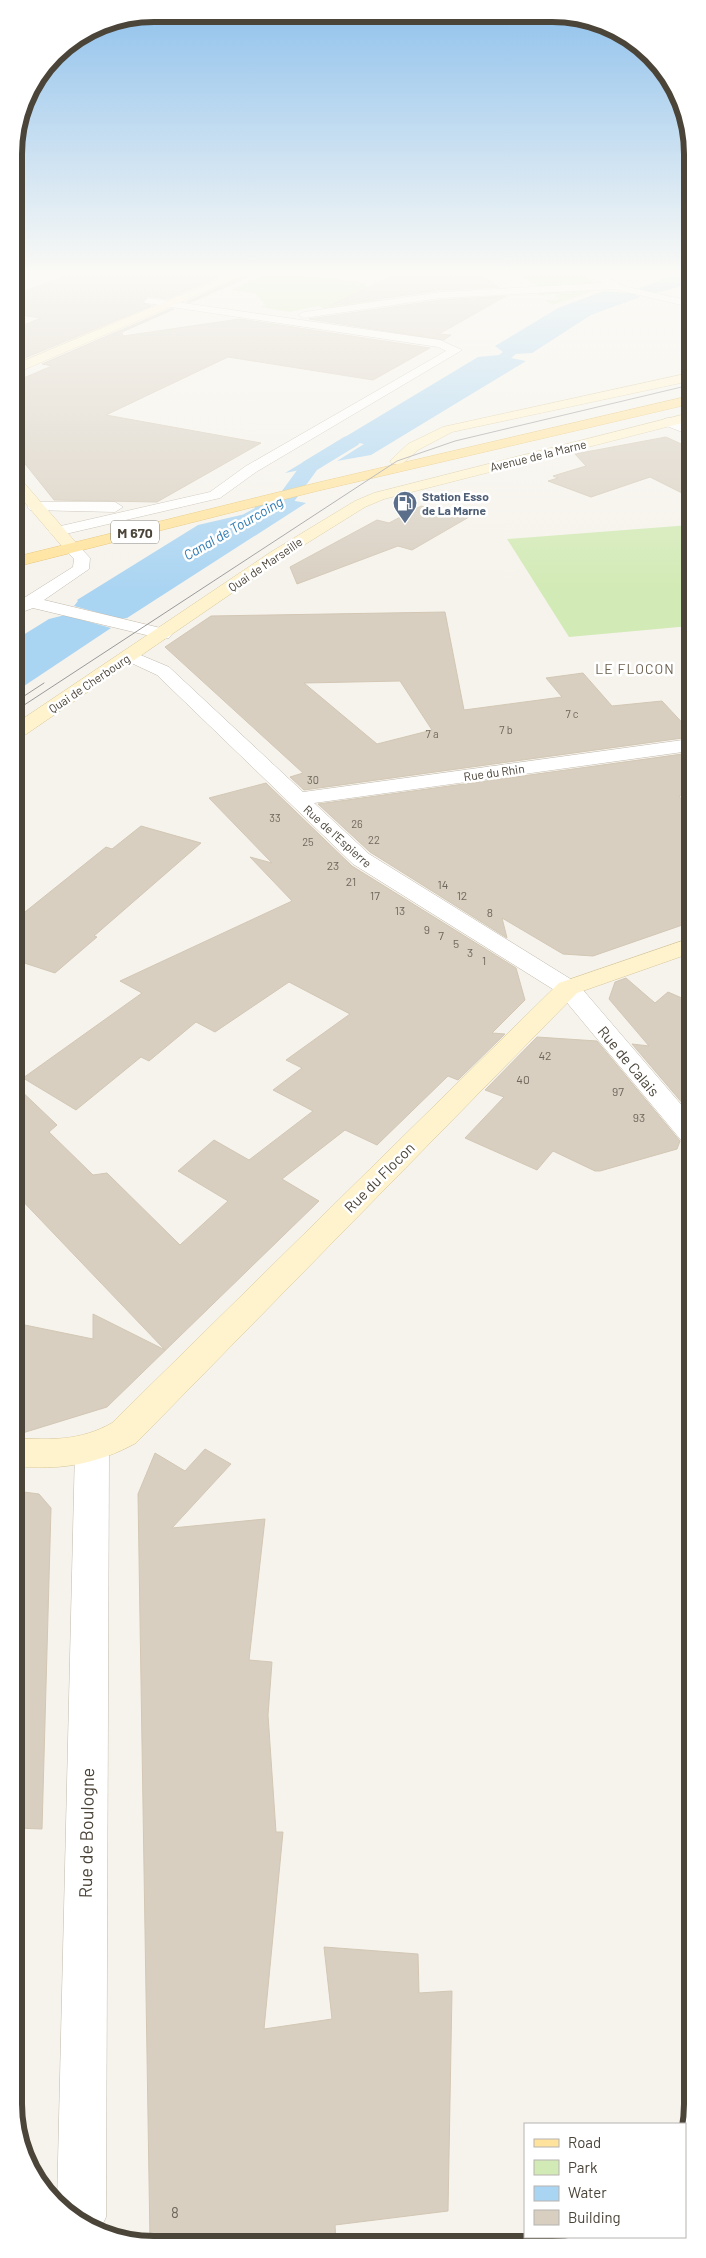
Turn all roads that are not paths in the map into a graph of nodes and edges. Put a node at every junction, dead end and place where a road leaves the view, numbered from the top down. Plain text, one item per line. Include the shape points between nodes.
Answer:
1 (405, 380) edge
2 (675, 380) edge
3 (684, 396) edge
4 (684, 401) edge
5 (684, 418) edge
6 (669, 422) junction
7 (684, 428) edge
8 (418, 443) junction
9 (435, 457) junction
10 (397, 461) junction
11 (474, 471) junction
12 (23, 491) edge
13 (369, 500) joint
14 (35, 506) junction
15 (167, 506) junction
16 (65, 540) junction
17 (23, 552) edge
18 (23, 558) edge
19 (30, 602) junction
20 (23, 607) edge
21 (163, 634) junction
22 (131, 656) junction
23 (23, 728) edge
24 (684, 746) edge
25 (298, 799) junction
26 (684, 948) edge
27 (568, 988) junction
28 (684, 1125) edge
29 (92, 1449) junction
30 (22, 1453) edge
31 (81, 2213) edge

1 - 15 street via 251,469 215,495
2 - 8 main road, Avenue de la Marne via 547,410 449,428
3 - 9 main road, Avenue de la Marne / M 670
4 - 9 main road, Avenue de la Marne / M 670
5 - 6 main road, Avenue de la Marne
6 - 7 street
6 - 11 main road, Avenue de la Marne
8 - 9 main road via 418,450
8 - 10 main road, Avenue de la Marne
9 - 10 main road, Avenue de la Marne / M 670
9 - 11 main road, Avenue de la Marne
9 - 16 main road, Avenue de la Marne / M 670 via 261,501
10 - 16 main road, Avenue de la Marne / M 670
11 - 13 main road, Avenue de la Marne
12 - 14 main road
13 - 21 main road, Quai de Marseille via 277,555
14 - 15 street
14 - 16 main road
15 - 16 street
16 - 17 main road, M 670
16 - 18 main road, M 670
16 - 19 street via 82,558 81,569
19 - 20 street
19 - 21 street
21 - 22 main road, Quai de Cherbourg
22 - 23 main road, Quai de Cherbourg
22 - 25 street, Rue de l'Espierre via 163,671
24 - 25 street, Rue du Rhin
25 - 27 street, Rue de l'Espierre via 353,853 372,867
26 - 27 main road, Rue du Flocon
27 - 28 street, Rue de Calais
27 - 29 main road, Rue du Flocon via 137,1422 109,1443
29 - 30 main road, Rue du Flocon via 58,1456
29 - 31 street, Rue de Boulogne

